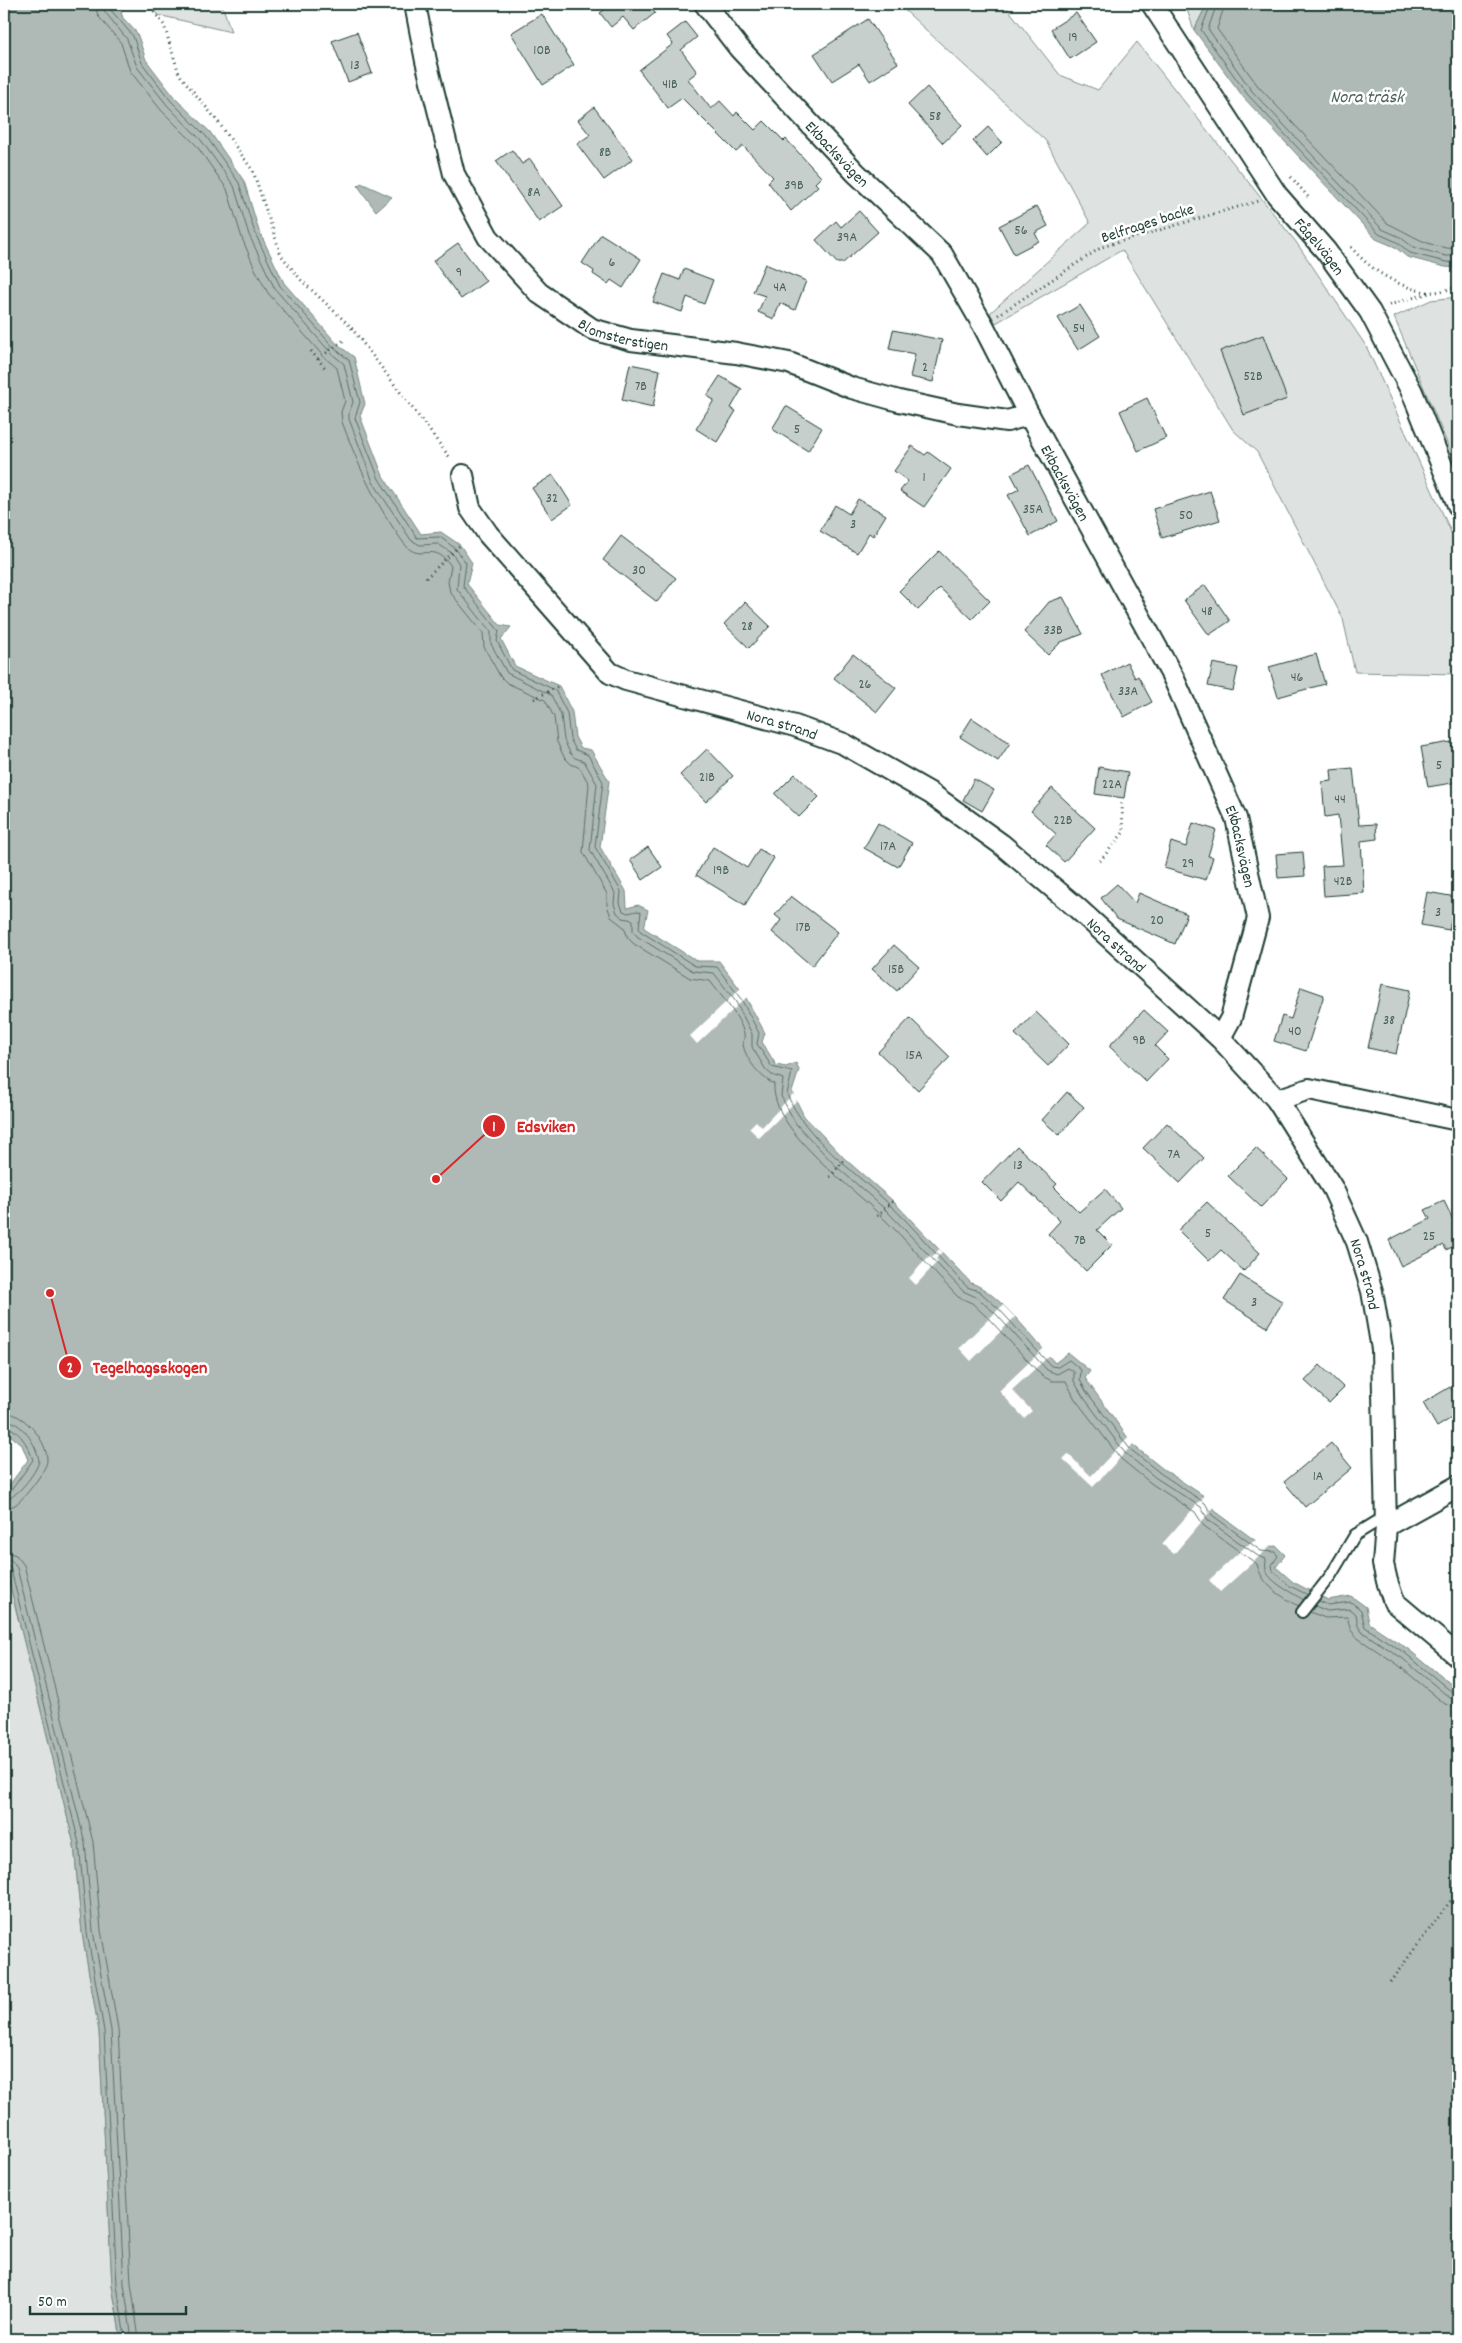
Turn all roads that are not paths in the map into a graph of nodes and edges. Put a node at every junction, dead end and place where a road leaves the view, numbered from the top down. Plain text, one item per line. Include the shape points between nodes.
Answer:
1 (415, 4) edge
2 (705, 4) edge
3 (1152, 4) edge
4 (1029, 416) junction
5 (463, 475) road end
6 (1458, 505) edge
7 (1220, 1038) junction
8 (1277, 1100) junction
9 (1458, 1120) edge
10 (1458, 1486) edge
11 (1386, 1521) junction
12 (1302, 1612) dead end
13 (1458, 1656) edge

1 - 4 street, Blomsterstigen via 454,174 488,237 539,293 592,329 631,340 789,363 852,388 958,414 1007,421
2 - 4 street, Ekbacksvägen via 739,48 856,173 942,254 983,325
3 - 6 street, Fågelvägen via 1278,195 1326,251 1370,312 1412,392
4 - 7 street, Ekbacksvägen via 1173,677 1236,818 1258,918 1231,1018
5 - 7 street, Nora strand via 470,508 488,534 610,673 828,738 930,793 1001,844 1070,902
7 - 8 street, Nora strand
8 - 9 street via 1309,1089
8 - 11 street, Nora strand via 1333,1189 1357,1242 1372,1291 1382,1349
10 - 11 street
11 - 12 lane via 1355,1535
11 - 13 street, Nora strand via 1383,1564 1394,1602

